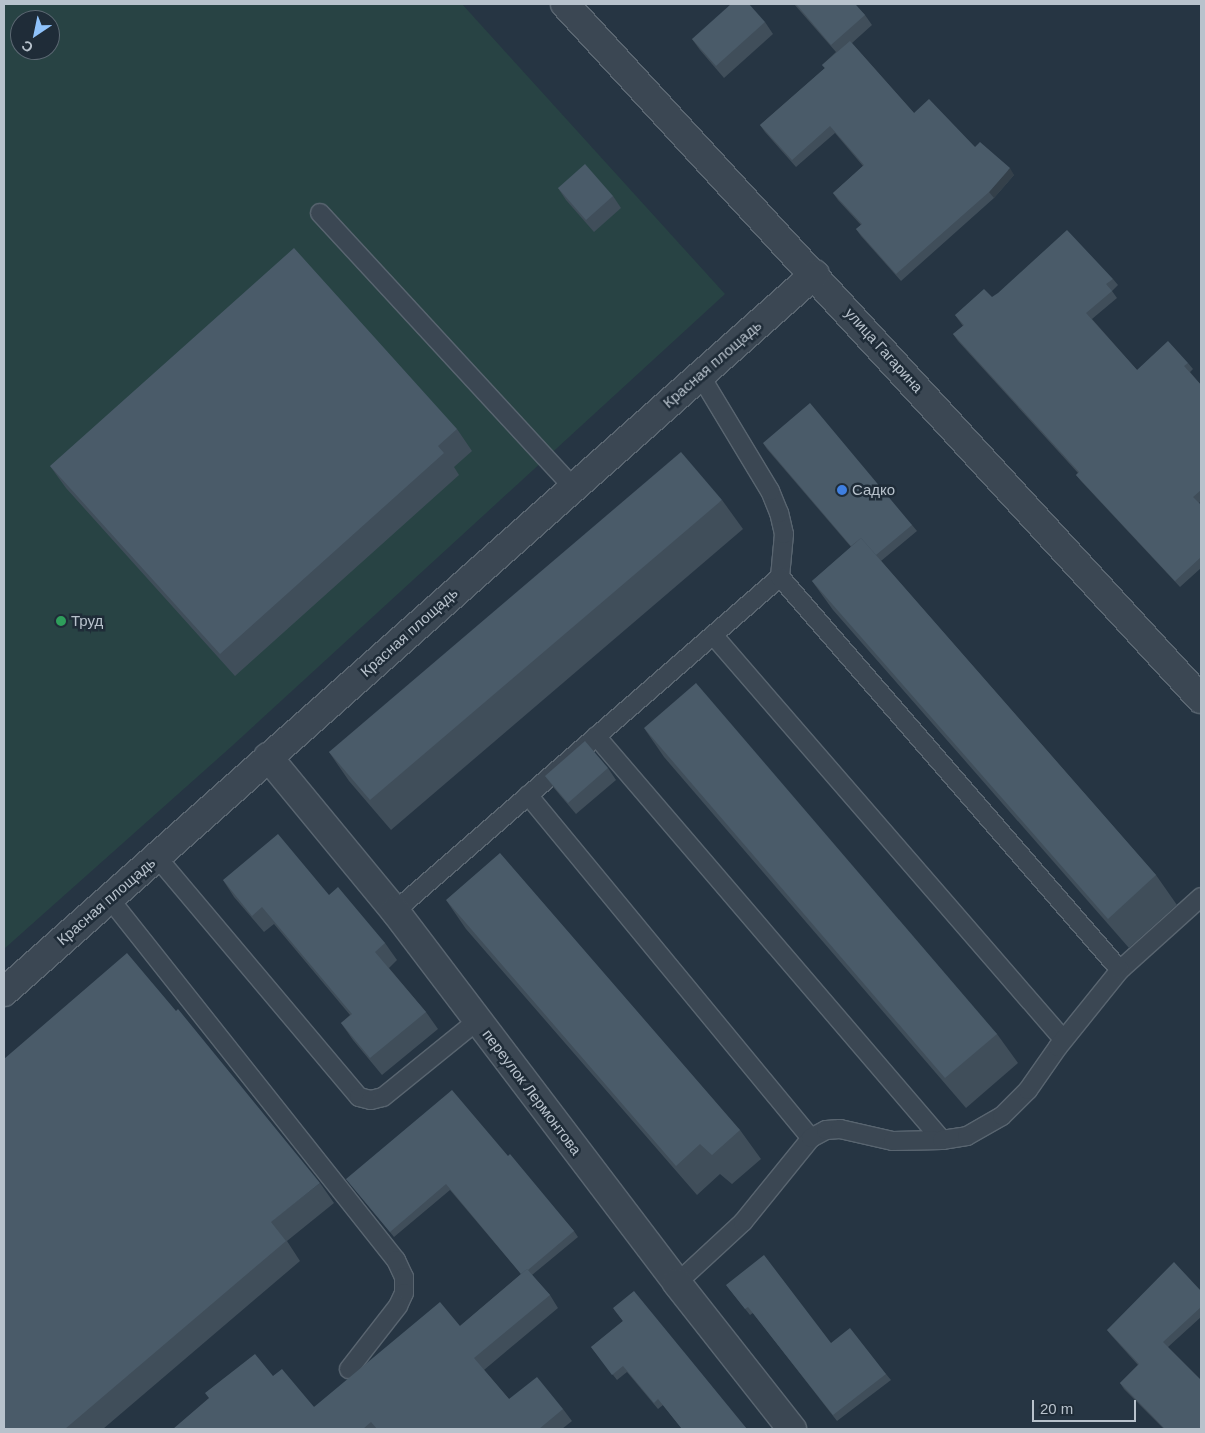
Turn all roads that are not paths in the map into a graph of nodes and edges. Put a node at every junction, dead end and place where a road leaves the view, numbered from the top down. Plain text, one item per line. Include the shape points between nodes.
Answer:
1 (565, 4) edge
2 (320, 213) dead end
3 (815, 274) junction
4 (700, 376) junction
5 (572, 486) junction
6 (780, 578) junction
7 (713, 635) junction
8 (1201, 699) edge
9 (596, 736) junction
10 (268, 757) junction
11 (528, 795) junction
12 (156, 856) junction
13 (1201, 897) edge
14 (109, 898) junction
15 (395, 911) junction
16 (1120, 970) junction
17 (4, 992) edge
18 (477, 1021) junction
19 (1063, 1040) junction
20 (811, 1138) junction
21 (942, 1140) junction
22 (676, 1283) junction
23 (349, 1369) dead end
24 (792, 1429) edge

1 - 3 street, улица Гагарина
2 - 5 lane
3 - 4 street, Красная площадь
3 - 8 street, улица Гагарина
4 - 5 street, Красная площадь
4 - 6 lane via 770,491 779,513 784,534
5 - 10 street, Красная площадь
6 - 7 lane
6 - 16 lane
7 - 9 lane
7 - 19 lane
9 - 11 lane
9 - 21 lane
10 - 12 street, Красная площадь
10 - 15 street, переулок Лермонтова
11 - 15 lane
11 - 20 lane
12 - 14 street, Красная площадь
12 - 18 lane via 359,1097 372,1100 383,1097
13 - 16 lane
14 - 17 street, Красная площадь
14 - 23 lane via 396,1260 404,1276 404,1294
15 - 18 street, переулок Лермонтова
16 - 19 lane
18 - 22 street, переулок Лермонтова
19 - 21 lane via 1028,1090 1002,1116 967,1136
20 - 21 lane via 826,1130 840,1129 893,1141
20 - 22 lane via 743,1222
22 - 24 street, переулок Лермонтова

